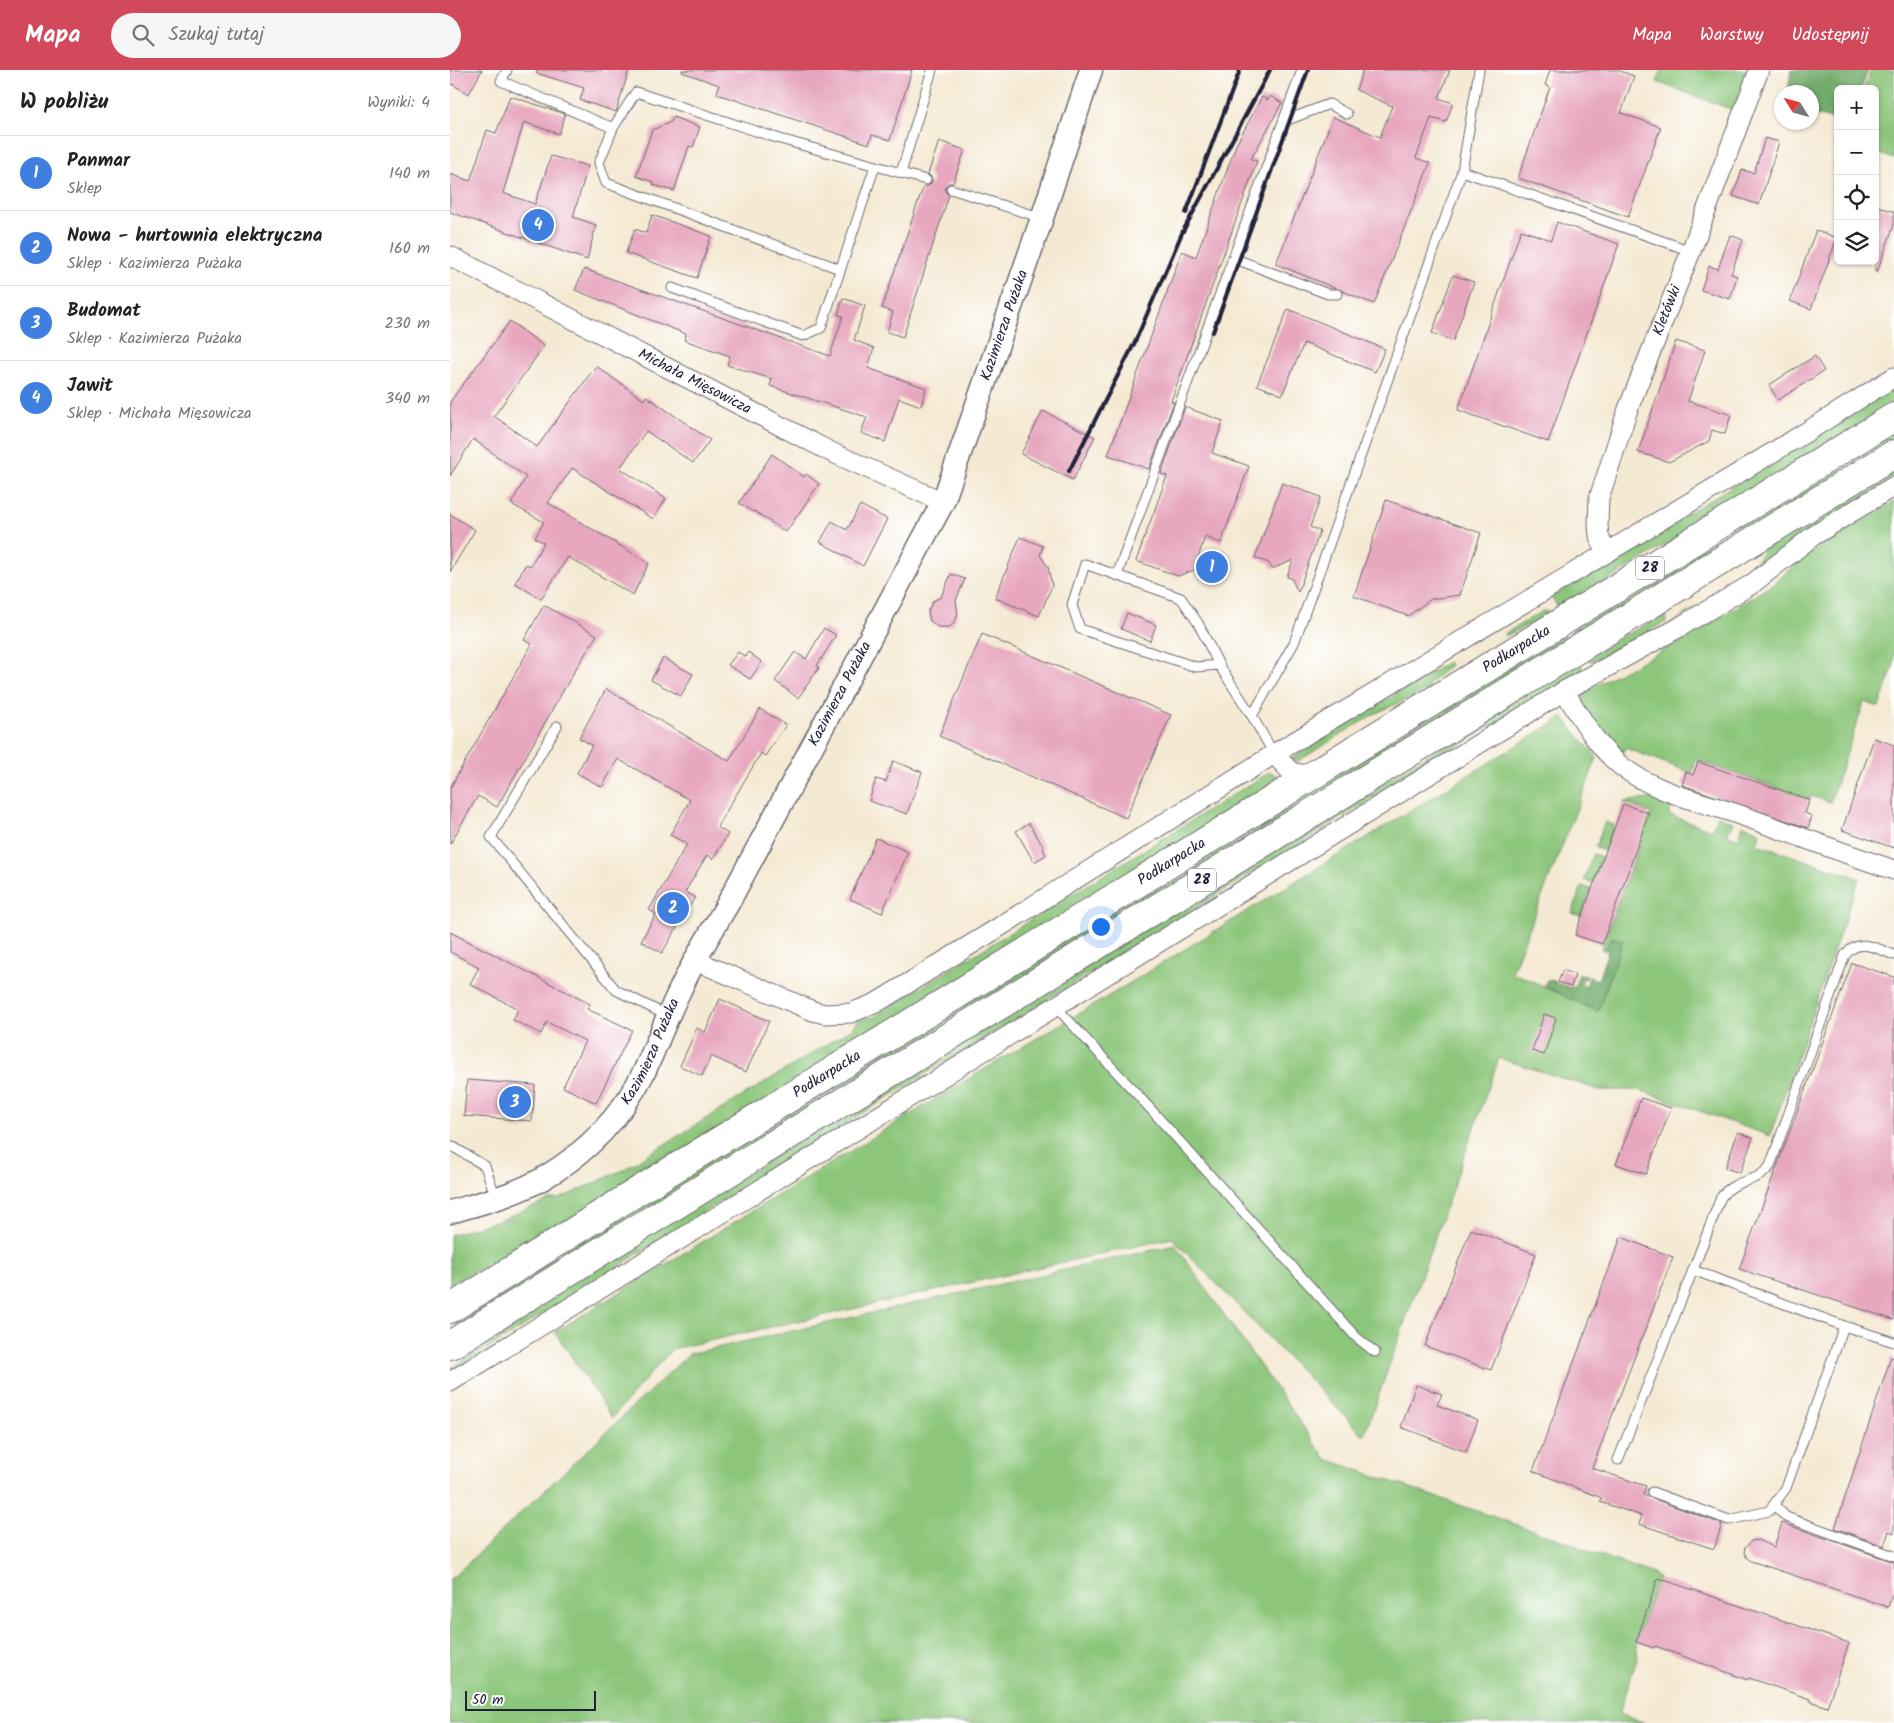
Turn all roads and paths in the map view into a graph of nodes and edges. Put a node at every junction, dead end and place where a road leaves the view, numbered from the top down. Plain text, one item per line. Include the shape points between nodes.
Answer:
1 (507, 70) edge
2 (932, 70) edge
3 (1091, 70) edge
4 (1302, 70) edge
5 (1479, 70) edge
6 (1759, 70) edge
7 (1347, 114) dead end
8 (1285, 117) junction
9 (613, 128) junction
10 (875, 166) junction
11 (1462, 171) junction
12 (901, 172) junction
13 (926, 180) dead end
14 (952, 189) dead end
15 (1042, 218) junction
16 (1690, 251) junction
17 (450, 256) edge
18 (1233, 258) junction
19 (840, 268) junction
20 (672, 288) dead end
21 (1337, 294) dead end
22 (1894, 377) edge
23 (1894, 417) edge
24 (1894, 454) edge
25 (1894, 486) edge
26 (942, 502) junction
27 (1606, 553) junction
28 (1116, 575) junction
29 (1219, 665) junction
30 (1564, 691) junction
31 (1252, 716) junction
32 (557, 726) dead end
33 (1274, 754) junction
34 (1311, 776) junction
35 (1894, 870) edge
36 (1894, 955) edge
37 (694, 960) junction
38 (1056, 1007) junction
39 (668, 1016) junction
40 (450, 1144) edge
41 (496, 1198) junction
42 (450, 1212) edge
43 (1693, 1270) junction
44 (450, 1309) edge
45 (1844, 1326) junction
46 (1894, 1342) edge
47 (450, 1345) edge
48 (1374, 1352) dead end
49 (450, 1382) edge
50 (1618, 1460) dead end
51 (1652, 1492) dead end
52 (1774, 1505) junction
53 (1894, 1556) edge

1 - 9 lane via 501,81
2 - 12 lane
3 - 15 street, Kazimierza Pużaka
4 - 8 lane
5 - 11 lane
6 - 16 street, Kletówki
7 - 8 lane via 1329,104 1290,119
8 - 18 lane
9 - 10 lane via 636,92
9 - 19 lane via 599,163 606,183
10 - 12 lane
10 - 19 lane
11 - 16 lane
11 - 31 lane via 1294,643
12 - 13 lane
14 - 15 lane
15 - 26 street, Kazimierza Pużaka
16 - 27 street, Kletówki via 1628,409 1599,498 1599,536
17 - 26 street, Michała Mięsowicza via 831,452
18 - 21 lane via 1328,294
18 - 28 lane
19 - 20 lane via 820,328 803,336
22 - 27 street
23 - 34 main road, Podkarpacka / 28
24 - 47 main road, Podkarpacka / 28
25 - 30 street via 1813,536 1752,584
26 - 37 street, Kazimierza Pużaka via 735,890
27 - 33 street
28 - 29 lane via 1181,598
28 - 29 lane via 1085,564 1072,605 1080,628 1196,667
29 - 31 lane
30 - 35 street via 1597,742 1634,775 1674,794
30 - 38 street
31 - 33 lane
32 - 39 lane via 491,837 616,990
33 - 34 street via 1291,772
33 - 37 street via 876,1004 851,1013 813,1011
34 - 44 main road, Podkarpacka / 28
36 - 43 lane via 1864,945 1850,948 1845,955 1770,1166 1759,1176 1726,1190
37 - 39 street, Kazimierza Pużaka
38 - 48 lane via 1356,1337
38 - 49 street
39 - 41 street, Kazimierza Pużaka via 635,1088 606,1128 567,1163 542,1179
40 - 41 lane via 485,1166
41 - 42 street, Kazimierza Pużaka
43 - 45 lane
43 - 50 lane
45 - 46 lane
45 - 52 lane via 1786,1488
51 - 52 lane via 1729,1520 1769,1511
52 - 53 lane via 1786,1517

